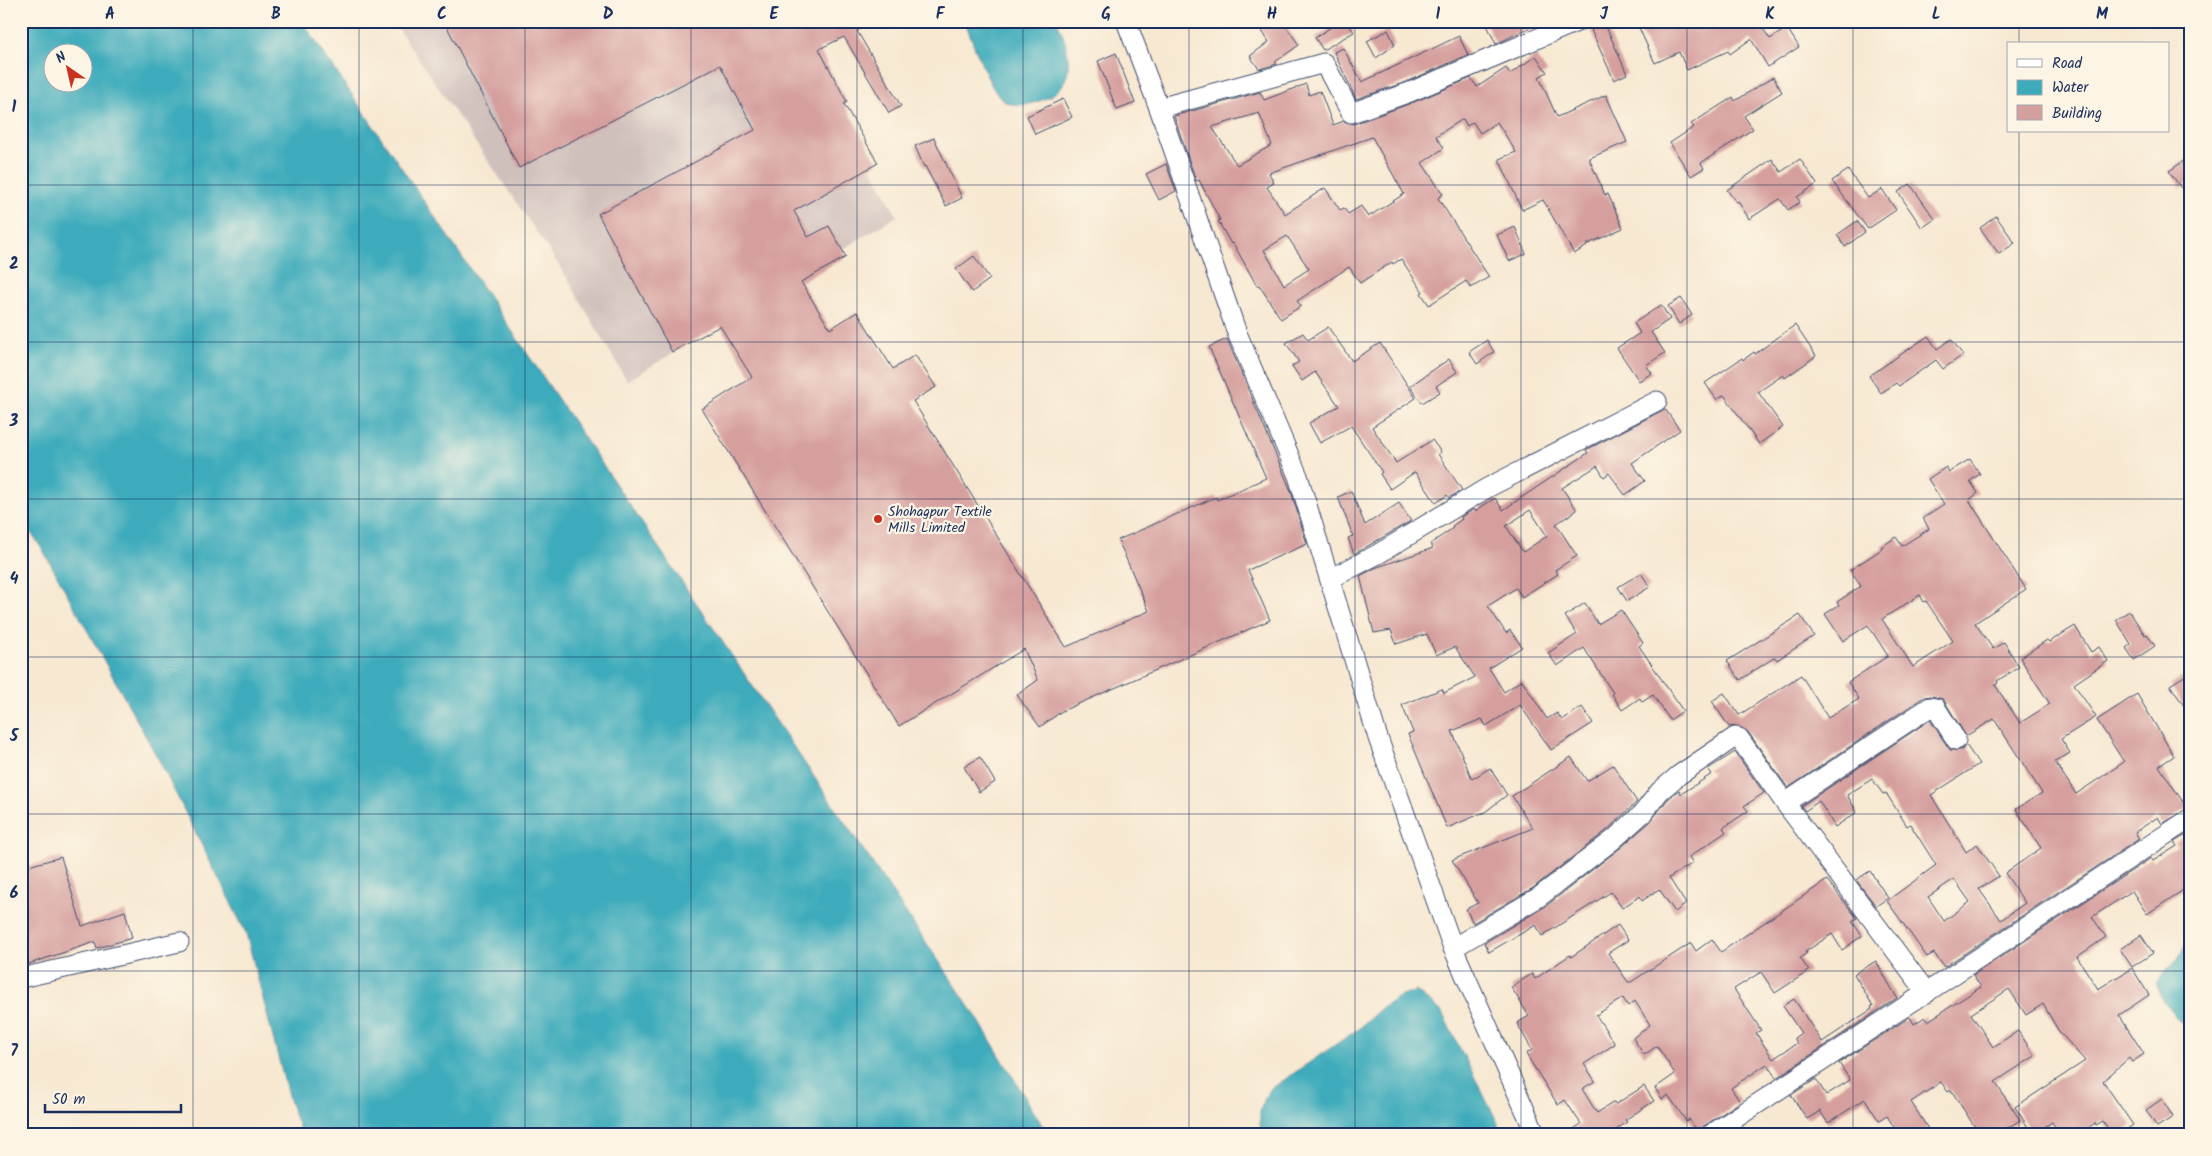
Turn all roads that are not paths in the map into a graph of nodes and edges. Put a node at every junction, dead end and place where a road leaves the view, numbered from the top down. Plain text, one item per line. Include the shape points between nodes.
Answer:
1 (1126, 21) edge
2 (1578, 21) edge
3 (1160, 108) junction
4 (1656, 401) dead end
5 (1330, 579) junction
6 (1956, 740) dead end
7 (1785, 803) junction
8 (2191, 818) edge
9 (179, 942) dead end
10 (1453, 948) junction
11 (21, 978) edge
12 (1927, 993) junction
13 (1536, 1135) edge
14 (1710, 1135) edge

1 - 3 street
2 - 3 street via 1410,92 1351,113 1324,63
3 - 5 street via 1237,334 1298,476
4 - 5 street via 1487,488
5 - 10 street via 1378,738
6 - 7 street via 1936,708 1930,707
7 - 10 street via 1739,738 1731,738 1660,790 1642,814 1621,833 1545,892
7 - 12 street
8 - 12 street
9 - 11 street
10 - 13 street
12 - 14 street

